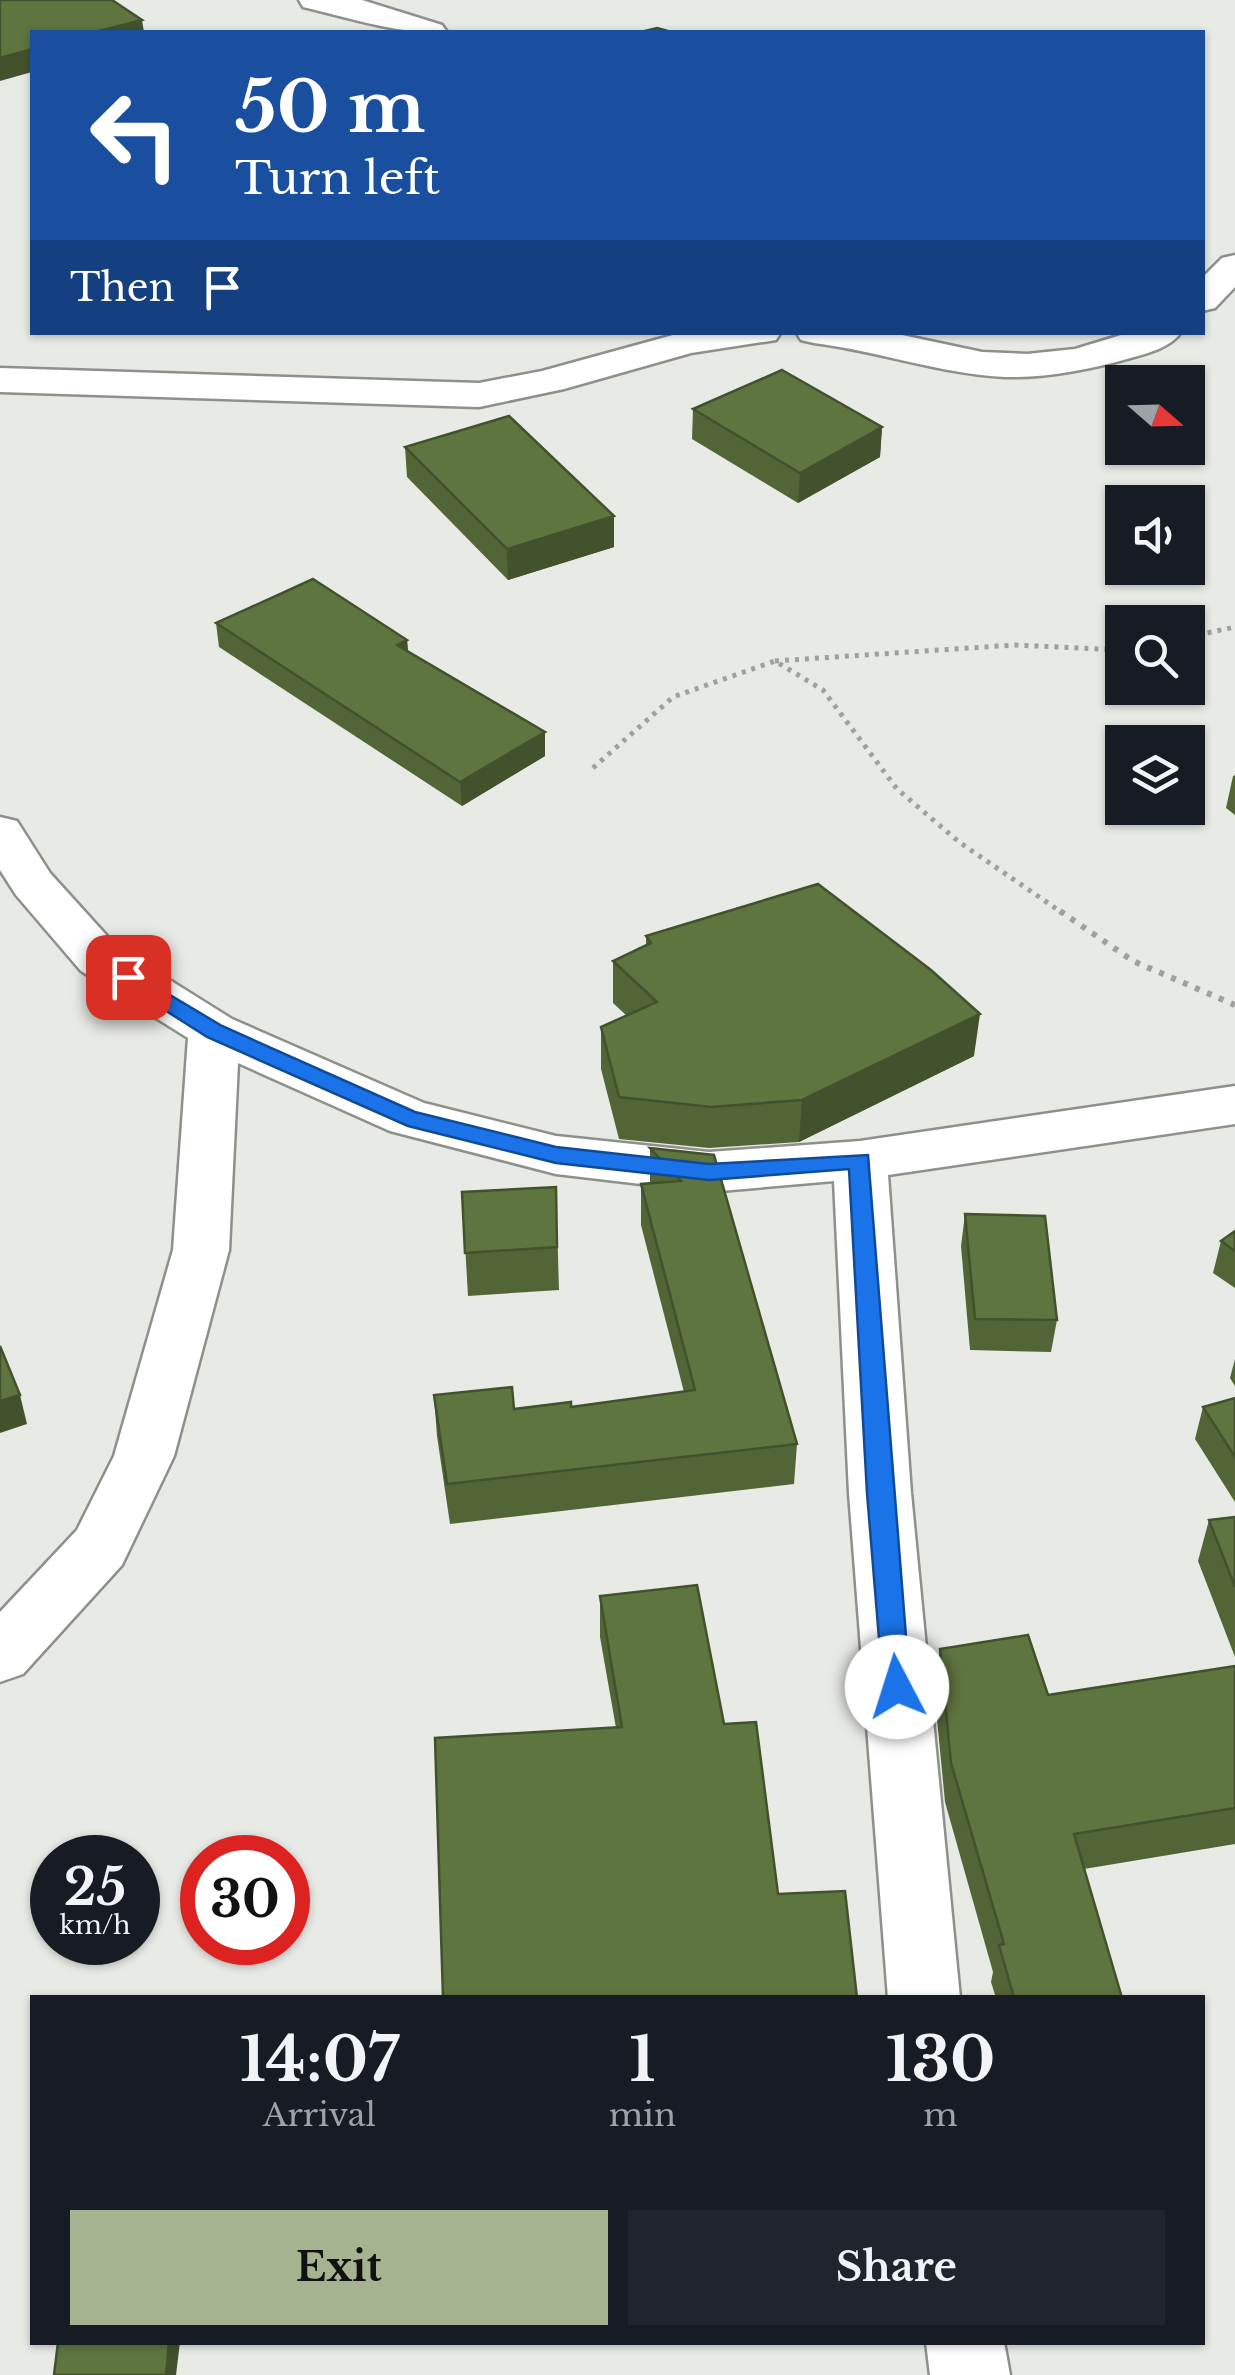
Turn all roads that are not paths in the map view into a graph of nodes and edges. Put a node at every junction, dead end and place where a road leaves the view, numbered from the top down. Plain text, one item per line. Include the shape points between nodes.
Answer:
1 (314, 0) edge
2 (425, 30) edge
3 (1235, 266) edge
4 (1205, 297) edge
5 (741, 335) edge
6 (841, 335) edge
7 (1157, 335) edge
8 (0, 380) edge
9 (0, 832) edge
10 (214, 1032) junction
11 (1235, 1105) edge
12 (860, 1160) junction
13 (0, 1655) edge
14 (924, 1995) edge
15 (966, 2345) edge
16 (970, 2375) edge

1 - 2 street
3 - 4 street
5 - 8 street via 682,343 531,388 478,395
6 - 7 street via 986,364 1068,362
9 - 10 street via 33,884 99,959
10 - 12 street via 408,1118 556,1155 709,1172
10 - 13 street via 201,1250 144,1456 100,1547
11 - 12 street
12 - 14 street via 880,1493
15 - 16 street

